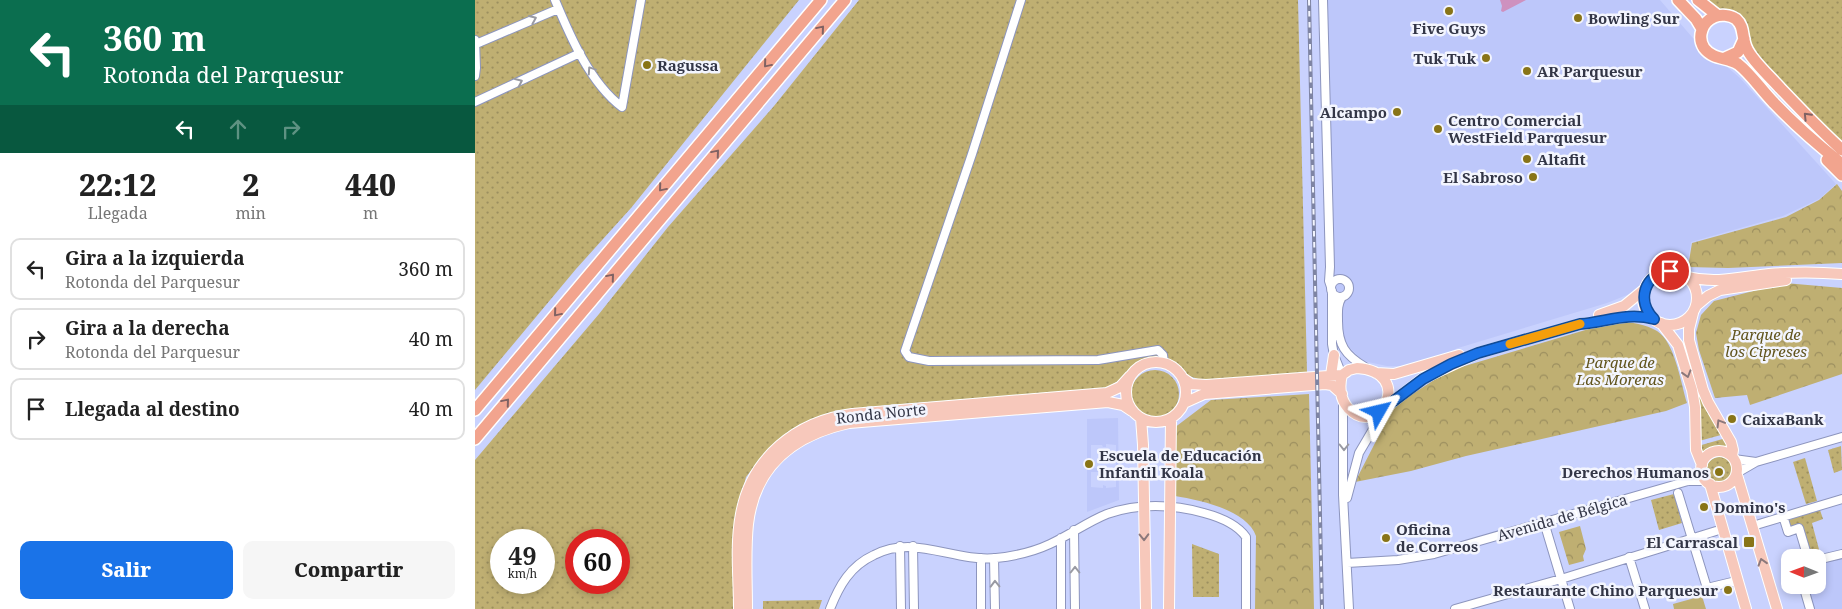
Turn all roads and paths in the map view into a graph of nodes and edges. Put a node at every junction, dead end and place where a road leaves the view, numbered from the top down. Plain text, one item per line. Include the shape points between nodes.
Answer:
1 (555, 0) edge
2 (641, 0) edge
3 (821, 0) edge
4 (845, 0) edge
5 (1021, 0) edge
6 (1323, 0) edge
7 (1678, 0) edge
8 (1698, 0) edge
9 (558, 9) junction
10 (1717, 16) junction
11 (1702, 29) junction
12 (475, 39) edge
13 (1744, 39) junction
14 (476, 44) edge
15 (580, 53) junction
16 (1725, 58) junction
17 (475, 76) edge
18 (475, 102) edge
19 (1793, 121) junction
20 (1842, 150) edge
21 (1842, 164) edge
22 (1842, 175) edge
23 (1330, 267) junction
24 (1842, 274) edge
25 (1688, 277) junction
26 (1339, 279) junction
27 (1842, 281) edge
28 (1646, 288) junction
29 (1331, 289) junction
30 (1342, 297) junction
31 (1694, 309) junction
32 (1658, 321) junction
33 (1580, 324) junction
34 (1478, 353) junction
35 (1334, 355) junction
36 (1164, 362) junction
37 (1373, 371) junction
38 (1343, 375) junction
39 (1130, 376) junction
40 (1331, 376) junction
41 (1183, 379) junction
42 (1342, 396) junction
43 (1184, 403) junction
44 (1383, 409) junction
45 (475, 410) edge
46 (1132, 411) junction
47 (1141, 418) junction
48 (1171, 418) junction
49 (1842, 437) edge
50 (475, 439) edge
51 (1733, 458) junction
52 (1756, 462) junction
53 (1702, 467) junction
54 (1737, 474) junction
55 (1688, 481) junction
56 (1708, 483) junction
57 (1678, 493) dead end
58 (1838, 500) edge
59 (1169, 506) junction
60 (1144, 507) junction
61 (1344, 514) junction
62 (1783, 516) junction
63 (1544, 522) junction
64 (1756, 525) dead end
65 (1074, 530) junction
66 (1716, 530) dead end
67 (1061, 538) junction
68 (1691, 538) junction
69 (900, 546) junction
70 (913, 546) junction
71 (1805, 549) edge
72 (1842, 554) edge
73 (1629, 557) junction
74 (981, 558) junction
75 (995, 558) junction
76 (1826, 558) edge
77 (1347, 563) junction
78 (1561, 579) junction
79 (1732, 582) dead end
80 (1806, 594) edge
81 (1484, 601) junction
82 (1645, 608) edge
83 (739, 609) edge
84 (747, 609) edge
85 (830, 609) edge
86 (901, 609) edge
87 (914, 609) edge
88 (981, 609) edge
89 (995, 609) edge
90 (1061, 609) edge
91 (1075, 609) edge
92 (1146, 609) edge
93 (1169, 609) edge
94 (1246, 609) edge
95 (1349, 609) edge
96 (1455, 609) edge
97 (1487, 609) edge
98 (1570, 609) edge
99 (1746, 609) edge
100 (1777, 609) edge
101 (1810, 609) edge

1 - 9 street
2 -> 15 street via 622,107 609,97
3 -> 45 highway
50 -> 4 highway
5 - 36 street via 905,351 909,357 918,360 947,361 1097,360 1158,350
6 - 23 street
7 - 11 highway
8 - 10 highway
14 -> 9 street
9 - 15 street
10 - 11 highway
10 - 13 highway via 1727,15 1736,19 1742,27
11 - 16 highway via 1705,49 1715,57
12 - 14 street
13 - 16 highway via 1738,52
20 -> 13 highway via 1758,64
14 - 17 street
18 -> 15 street
16 - 19 highway via 1741,67
19 - 21 highway
19 - 22 highway
23 - 26 street
23 - 29 street
24 - 25 main road via 1784,273 1716,281
25 - 28 main road via 1673,271 1661,272
25 - 31 main road via 1697,292
26 - 29 street
26 - 30 street via 1349,286 1347,294
27 - 31 main road via 1792,280 1731,287 1716,291
28 - 32 main road via 1644,303 1647,311
28 - 33 main road via 1624,306
29 - 30 street via 1336,296
29 - 35 street
30 - 37 street via 1338,308 1341,343 1351,358
31 - 32 main road via 1678,323
51 -> 31 main road via 1731,442 1706,398 1692,351 1689,333
32 - 33 main road via 1633,315
32 -> 53 main road via 1678,344 1692,390 1696,450
33 - 34 main road
34 - 37 main road via 1397,373
34 - 44 main road via 1429,375
35 - 38 street
35 - 40 main road
36 - 39 main road, Ronda Norte via 1145,364
36 - 41 main road via 1176,369
37 - 38 main road via 1354,368
37 - 44 main road via 1384,379 1388,389 1389,398
38 - 40 main road
38 - 42 main road
39 - 46 main road via 1126,394
39 - 83 main road, Ronda Norte via 1120,387 1107,393 852,414 802,429 773,451 747,491 739,537
40 - 41 main road via 1205,385 1191,384
41 - 43 main road via 1186,387
42 - 43 main road via 1332,385 1325,384 1204,394
42 - 44 main road via 1348,407 1359,415 1371,416
42 -> 61 street
43 - 48 main road
44 - 61 street via 1357,457
46 - 47 main road, Ronda Norte
46 - 84 main road, Ronda Norte via 1108,402 921,416 849,423 805,437 773,464 761,481 752,503 747,536
47 - 48 main road via 1156,422
47 - 60 main road
48 - 59 main road
49 - 52 street
51 - 52 street
51 - 53 main road via 1723,451 1712,453
51 - 54 main road
52 - 54 street
53 - 55 street
53 - 56 main road
54 - 56 main road via 1725,486 1715,487
100 -> 54 main road
55 - 56 street
55 - 63 street, Avenida de Bélgica
56 - 99 main road
57 - 68 street
58 - 62 street
59 - 60 street
59 - 93 main road
59 - 94 street via 1214,516 1241,530 1246,537
60 - 65 street via 1107,514
60 -> 92 main road
61 - 77 street
62 - 64 street
62 - 71 street via 1788,532 1799,528
63 - 77 street, Avenida de Bélgica via 1421,556
63 - 78 street
65 - 67 street
91 -> 65 street
66 - 68 street
67 - 75 street via 1021,555
67 - 90 street
68 - 73 street
68 - 79 street via 1707,588
69 - 70 street
69 - 85 street via 874,554 855,568 844,580
69 - 86 street
70 - 74 street
70 - 87 street
72 - 76 street
73 - 78 street
73 - 82 street
74 - 75 street
74 - 88 street
89 -> 75 street
77 - 95 street
78 - 81 street
78 - 98 street
80 - 101 street
81 - 96 street
81 - 97 street

